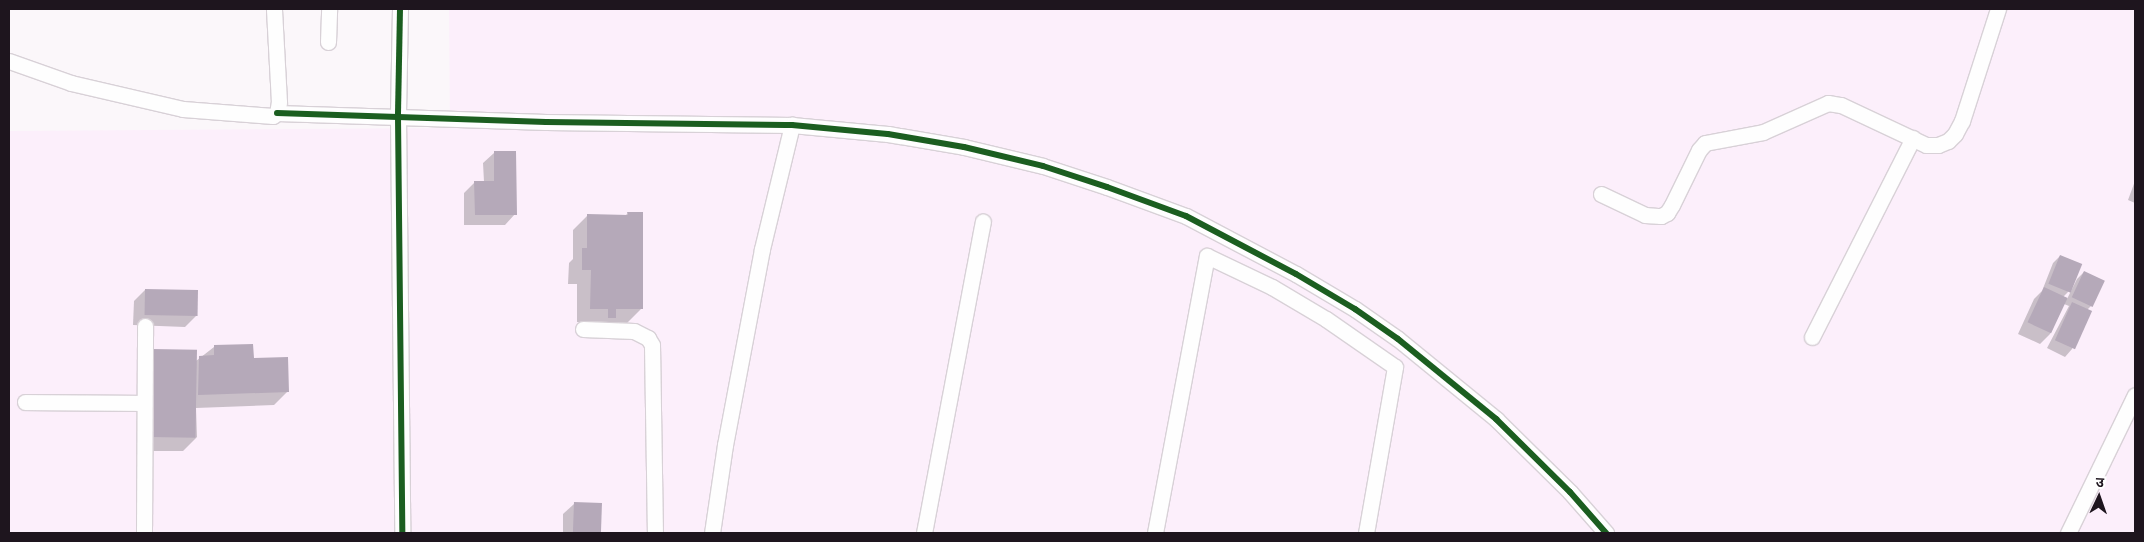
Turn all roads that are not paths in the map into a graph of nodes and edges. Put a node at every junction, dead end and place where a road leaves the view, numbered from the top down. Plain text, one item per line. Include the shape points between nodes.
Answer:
1 (274, 9) edge
2 (329, 9) edge
3 (400, 9) edge
4 (1998, 9) edge
5 (328, 42) dead end
6 (9, 62) edge
7 (277, 113) junction
8 (398, 117) junction
9 (792, 125) junction
10 (1913, 138) junction
11 (1601, 194) dead end
12 (983, 222) dead end
13 (145, 326) dead end
14 (583, 329) dead end
15 (1812, 337) dead end
16 (2135, 395) edge
17 (26, 402) dead end
18 (144, 403) junction
19 (144, 533) edge
20 (402, 533) edge
21 (655, 533) edge
22 (712, 533) edge
23 (924, 533) edge
24 (1155, 533) edge
25 (1366, 533) edge
26 (1606, 533) edge
27 (2068, 533) edge

1 - 7 street
2 - 5 street
3 - 8 street
4 - 10 street via 1955,134 1938,145 1926,145
6 - 7 street via 71,83 183,109 268,117
7 - 8 street
8 - 9 street
8 - 20 street
9 - 22 street via 764,242 725,445
9 - 26 street via 888,134 964,147 1043,166 1194,220 1355,308 1398,339 1496,419 1570,492
10 - 11 street via 1841,105 1828,103 1763,132 1706,143 1699,150 1672,205 1661,216 1645,215
10 - 15 street
12 - 23 street
13 - 18 street
14 - 21 street via 634,331 648,338 652,345
16 - 27 street
17 - 18 street
18 - 19 street
24 - 25 street via 1207,256 1272,287 1326,319 1395,367

